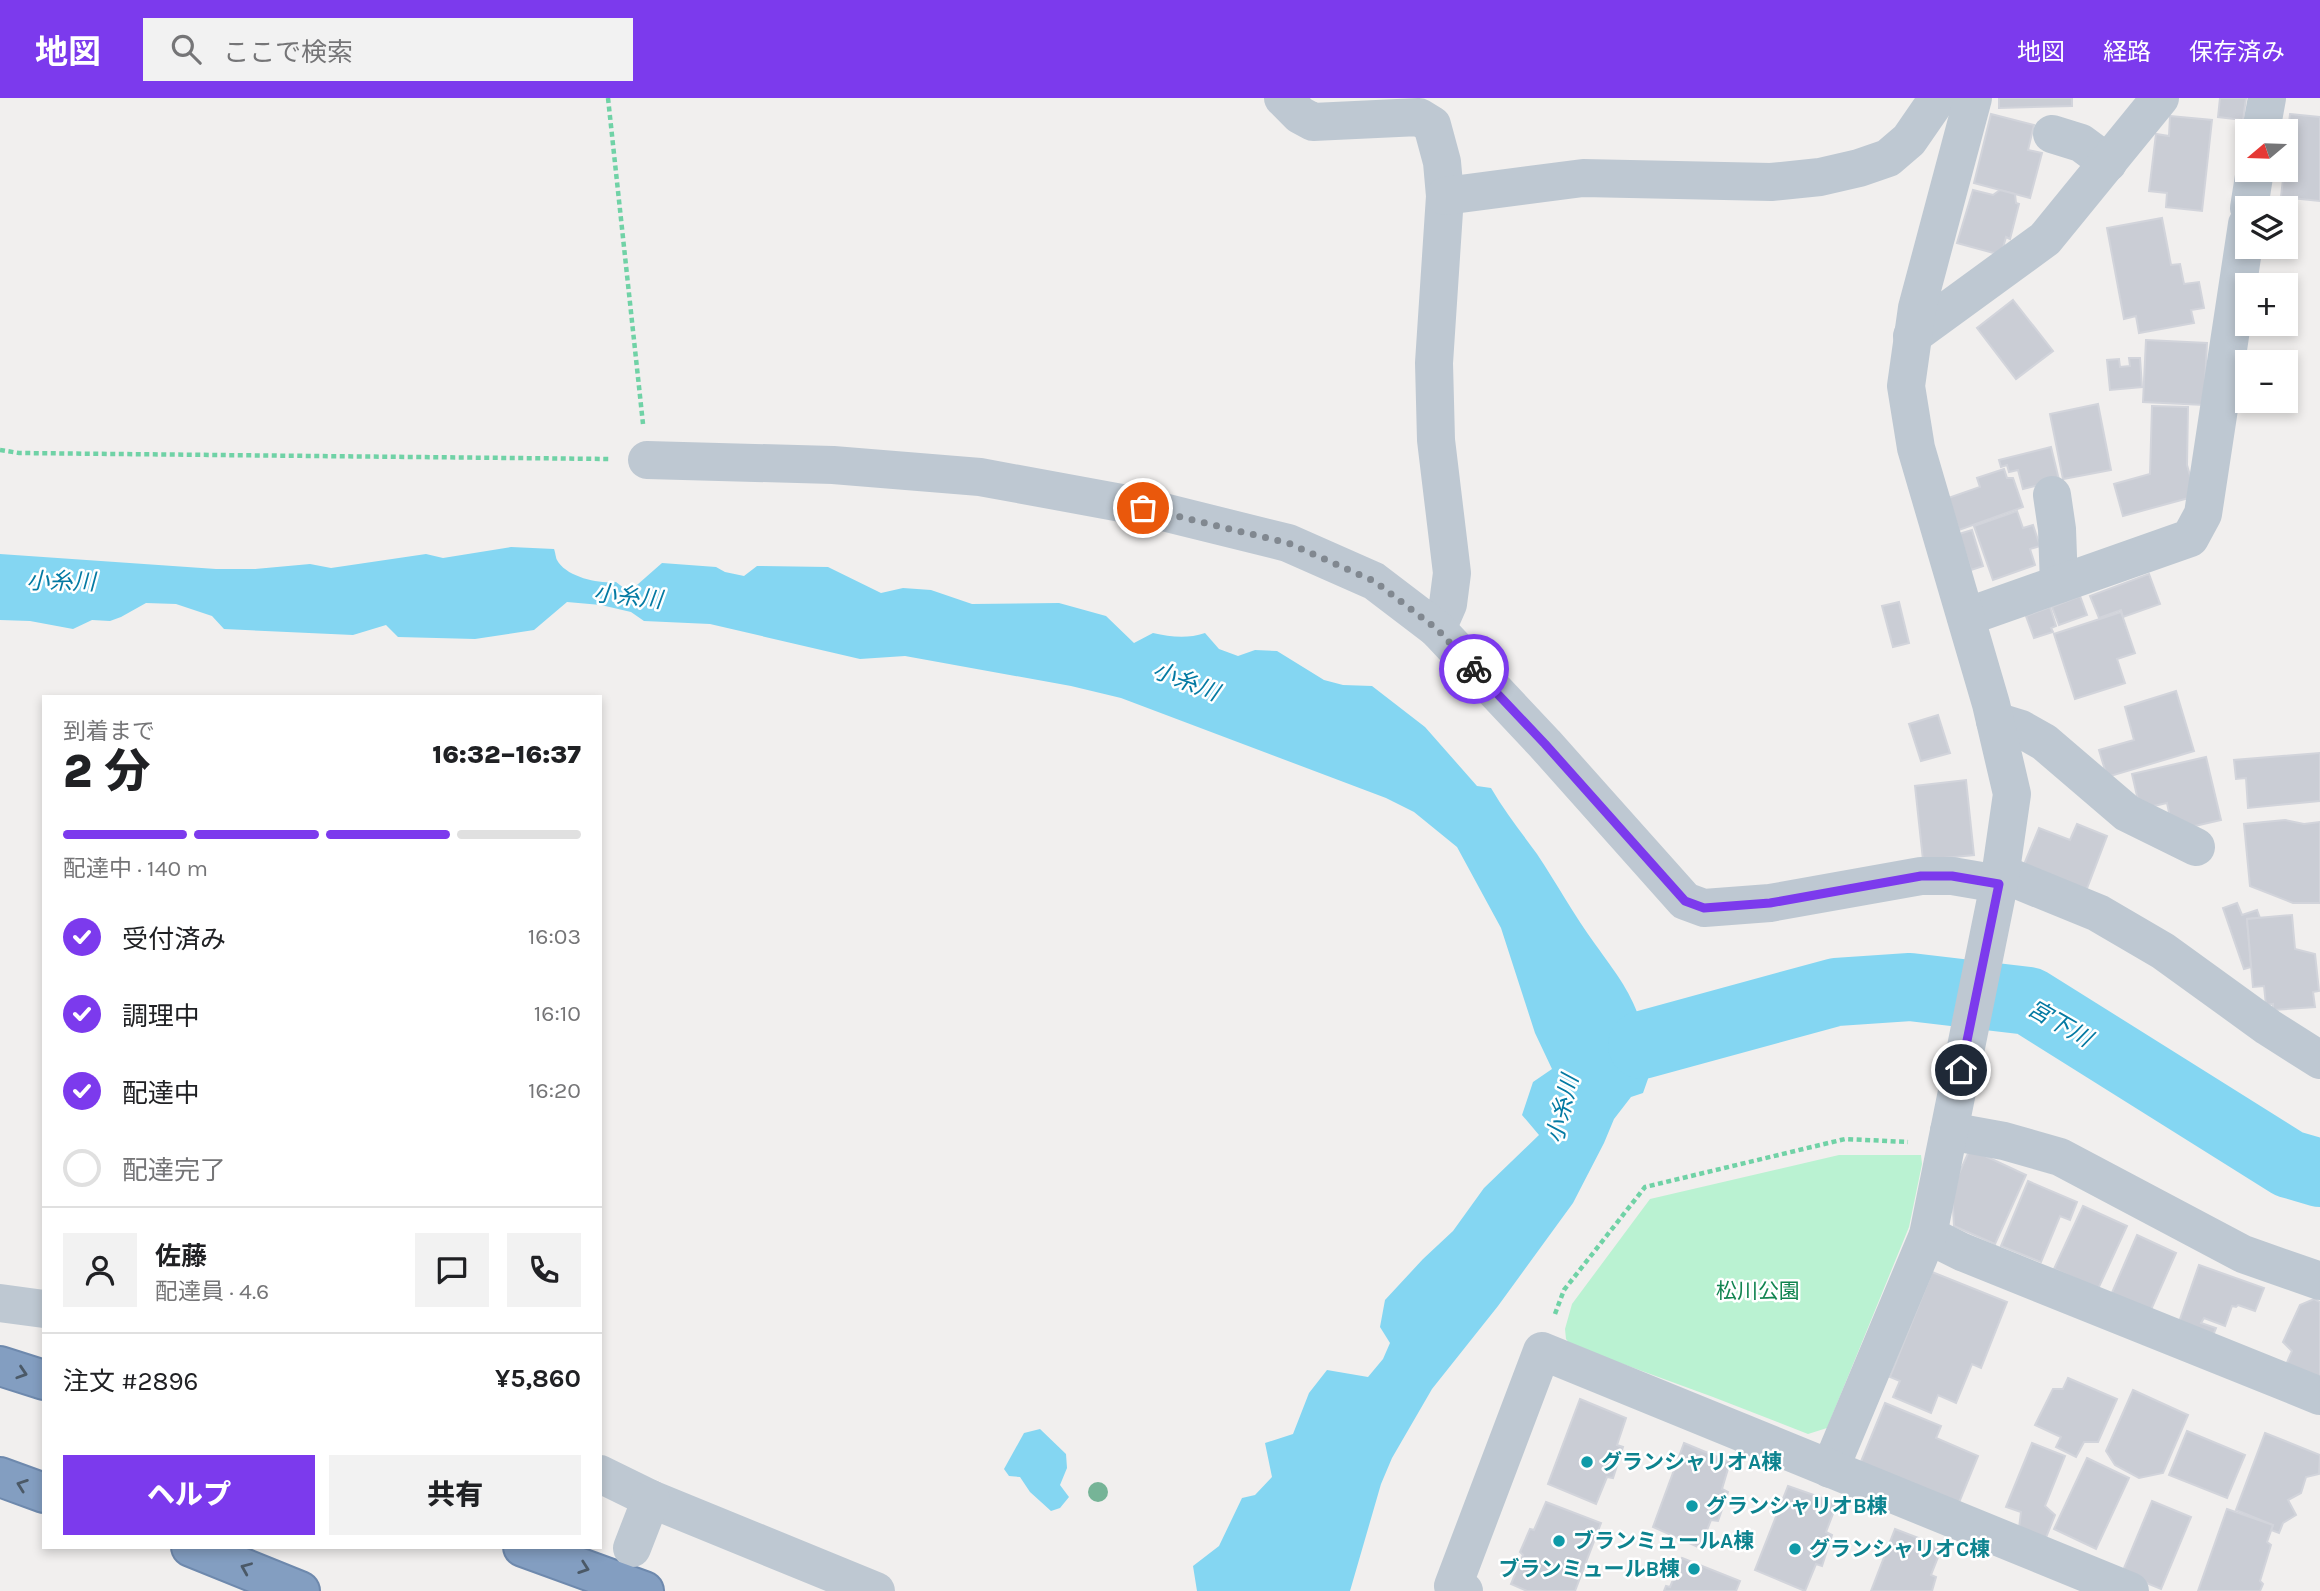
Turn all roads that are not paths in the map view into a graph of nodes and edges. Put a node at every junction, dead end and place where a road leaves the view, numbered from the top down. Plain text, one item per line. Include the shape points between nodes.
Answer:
1 (1283, 98) edge
2 (1938, 98) edge
3 (1973, 98) edge
4 (2160, 98) edge
5 (2267, 98) edge
6 (2263, 119) edge
7 (2052, 134) dead end
8 (2108, 163) junction
9 (1445, 196) junction
10 (2242, 259) edge
11 (1912, 336) junction
12 (647, 460) road end
13 (2052, 495) dead end
14 (2059, 584) junction
15 (1966, 617) junction
16 (1437, 629) junction
17 (1995, 722) junction
18 (2196, 848) dead end
19 (1997, 890) junction
20 (2320, 1060) edge
21 (1951, 1124) junction
22 (1928, 1235) junction
23 (2320, 1281) edge
24 (0, 1303) edge
25 (42, 1310) edge
26 (0, 1366) edge
27 (42, 1379) edge
28 (2320, 1396) edge
29 (1830, 1469) junction
30 (602, 1475) edge
31 (0, 1477) edge
32 (42, 1492) edge
33 (651, 1499) junction
34 (632, 1548) dead end
35 (196, 1549) edge
36 (528, 1549) edge
37 (300, 1591) edge
38 (644, 1591) edge
39 (876, 1591) edge
40 (1464, 1591) edge
41 (2130, 1591) edge

1 - 9 street via 1313,122 1419,117 1432,125
2 - 9 street via 1909,141 1888,158 1820,177 1771,182 1583,178
3 - 11 street
4 - 8 street
5 - 6 street
7 - 8 street via 2081,143
8 - 11 street via 2045,239
9 - 16 street via 1434,376 1436,440 1452,573 1448,604
10 - 14 street via 2198,527 2190,538
11 - 15 street via 1906,386 1916,448
12 - 16 street via 833,465 980,477 1143,508 1288,543 1374,581
13 - 14 street
14 - 15 street
15 - 17 street
16 - 19 street via 1685,901 1704,908 1770,903 1921,876 1952,876
17 - 18 street via 2044,742 2127,813
17 - 19 street via 2012,794
19 - 20 street via 2098,913 2163,951
19 - 21 street
21 - 22 street
21 - 23 street via 2060,1157 2243,1254
22 - 28 street
22 - 29 street
24 - 25 street
26 -> 27 highway
29 - 40 street via 1542,1351 1453,1586
29 - 41 street
30 - 33 street
32 -> 31 highway
33 - 34 street
33 - 39 street
37 -> 35 highway
36 -> 38 highway

